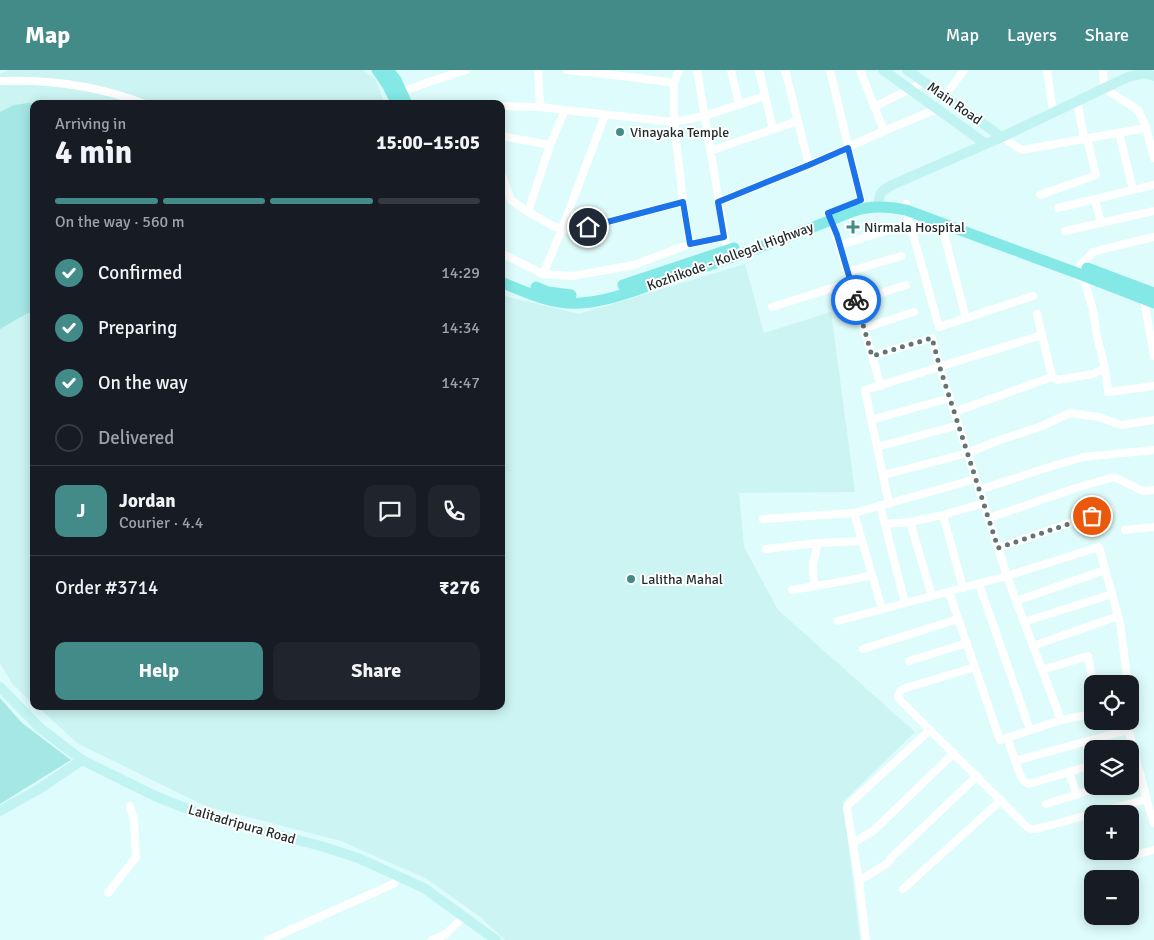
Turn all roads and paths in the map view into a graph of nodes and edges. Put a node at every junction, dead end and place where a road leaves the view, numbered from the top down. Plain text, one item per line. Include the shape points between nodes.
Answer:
1 (377, 70) edge
2 (388, 70) edge
3 (466, 70) edge
4 (538, 70) edge
5 (567, 70) edge
6 (679, 70) edge
7 (697, 70) edge
8 (731, 70) edge
9 (759, 70) edge
10 (785, 70) edge
11 (830, 70) edge
12 (860, 70) edge
13 (883, 70) edge
14 (907, 70) edge
15 (964, 70) edge
16 (1047, 70) edge
17 (1103, 70) edge
18 (599, 72) edge
19 (632, 74) edge
20 (1154, 76) edge
21 (0, 81) edge
22 (924, 82) junction
23 (674, 83) junction
24 (1104, 88) junction
25 (910, 89) junction
26 (402, 92) junction
27 (765, 96) junction
28 (945, 96) junction
29 (135, 100) edge
30 (395, 100) edge
31 (405, 100) edge
32 (1077, 101) junction
33 (739, 104) junction
34 (505, 106) edge
35 (540, 106) junction
36 (874, 107) junction
37 (937, 109) junction
38 (565, 110) junction
39 (1053, 112) junction
40 (605, 115) junction
41 (704, 116) junction
42 (798, 121) junction
43 (674, 122) junction
44 (1154, 123) edge
45 (1146, 126) junction
46 (773, 129) junction
47 (884, 131) junction
48 (1119, 133) junction
49 (505, 137) edge
50 (1002, 137) junction
51 (1085, 138) junction
52 (986, 144) junction
53 (550, 145) junction
54 (848, 148) junction
55 (710, 151) junction
56 (1154, 158) edge
57 (809, 165) junction
58 (505, 183) edge
59 (1154, 185) edge
60 (1133, 190) junction
61 (1040, 195) dead end
62 (861, 200) junction
63 (1095, 200) junction
64 (683, 202) junction
65 (718, 202) junction
66 (878, 202) junction
67 (906, 207) junction
68 (1058, 208) dead end
69 (1154, 211) edge
70 (528, 212) junction
71 (829, 216) junction
72 (941, 223) junction
73 (1101, 223) junction
74 (562, 229) junction
75 (886, 231) dead end
76 (1065, 231) dead end
77 (724, 237) junction
78 (1154, 237) edge
79 (690, 244) junction
80 (840, 245) junction
81 (727, 250) junction
82 (505, 255) edge
83 (901, 256) dead end
84 (1079, 269) junction
85 (848, 272) junction
86 (543, 274) junction
87 (505, 276) edge
88 (851, 282) junction
89 (505, 283) edge
90 (906, 285) dead end
91 (1033, 296) dead end
92 (1151, 299) edge
93 (856, 301) junction
94 (772, 307) dead end
95 (914, 312) dead end
96 (1037, 314) dead end
97 (966, 318) junction
98 (939, 327) junction
99 (864, 328) junction
100 (1042, 335) junction
101 (932, 338) junction
102 (872, 356) junction
103 (1154, 356) edge
104 (940, 368) junction
105 (1105, 368) junction
106 (1052, 377) junction
107 (880, 386) junction
108 (1154, 386) edge
109 (950, 398) junction
110 (954, 412) junction
111 (871, 420) junction
112 (1154, 420) edge
113 (959, 425) junction
114 (877, 447) junction
115 (1154, 450) edge
116 (968, 453) junction
117 (883, 475) junction
118 (976, 479) junction
119 (980, 490) junction
120 (1154, 490) edge
121 (984, 503) junction
122 (889, 504) junction
123 (880, 505) junction
124 (1110, 509) dead end
125 (854, 513) junction
126 (943, 515) junction
127 (989, 518) junction
128 (763, 519) dead end
129 (910, 522) junction
130 (885, 524) junction
131 (1154, 527) edge
132 (1125, 530) dead end
133 (862, 541) junction
134 (818, 543) junction
135 (998, 548) junction
136 (766, 549) dead end
137 (1105, 570) junction
138 (872, 575) junction
139 (1007, 576) junction
140 (979, 584) junction
141 (814, 586) junction
142 (964, 588) junction
143 (792, 590) dead end
144 (949, 592) junction
145 (1112, 594) junction
146 (932, 596) junction
147 (1016, 601) junction
148 (906, 603) junction
149 (882, 610) junction
150 (1118, 616) junction
151 (958, 619) junction
152 (838, 621) dead end
153 (1024, 622) junction
154 (967, 643) junction
155 (1033, 646) junction
156 (863, 649) dead end
157 (909, 661) dead end
158 (975, 667) junction
159 (1042, 670) junction
160 (1092, 675) edge
161 (1127, 675) edge
162 (0, 687) edge
163 (1084, 716) edge
164 (1061, 720) junction
165 (930, 730) junction
166 (1030, 730) junction
167 (1111, 730) edge
168 (1007, 738) junction
169 (954, 753) junction
170 (82, 760) junction
171 (1015, 761) junction
172 (1084, 767) edge
173 (1139, 770) edge
174 (1069, 772) junction
175 (1141, 775) joint
176 (976, 776) junction
177 (1084, 792) edge
178 (1076, 795) junction
179 (1147, 799) junction
180 (1000, 800) junction
181 (1046, 804) dead end
182 (130, 806) dead end
183 (0, 811) edge
184 (1154, 823) edge
185 (853, 843) junction
186 (1154, 850) edge
187 (1139, 853) edge
188 (398, 877) junction
189 (859, 881) junction
190 (903, 889) dead end
191 (108, 893) dead end
192 (464, 916) junction
193 (268, 940) edge
194 (432, 940) edge
195 (496, 940) edge
196 (866, 940) edge

1 - 30 main road
2 - 26 main road
3 - 26 street
4 - 35 street
5 - 18 street
6 - 23 street
7 - 41 street
8 - 33 street
9 - 27 street
10 - 42 street
11 - 54 street
12 - 36 street
13 - 25 street
14 - 22 street, Main Road
15 - 28 street
16 - 39 street
17 - 24 street
18 - 19 street
19 - 23 street
20 - 24 street via 1146,73 1128,77
21 - 29 street via 32,80 75,85
22 - 25 street
22 - 28 street, Main Road
23 - 43 street
24 - 32 street
24 - 45 street via 1138,110
25 - 36 street
25 - 37 street
26 - 31 main road
27 - 33 street
27 - 46 street
28 - 50 street, Main Road
32 - 39 street
32 - 51 street
33 - 41 street
34 - 35 street
35 - 38 street
36 - 47 street
37 - 47 street
37 - 52 street
38 - 40 street
38 - 53 street
39 - 50 street
40 - 43 street
40 - 74 street
41 - 43 street
41 - 55 street
42 - 46 street
42 - 57 street
43 - 64 street
44 - 45 street
45 - 48 street
45 - 56 street
46 - 55 street
47 - 54 street
48 - 51 street
48 - 60 street
49 - 53 street
50 - 51 street via 1022,150
50 - 52 street
51 - 61 street via 1096,175
52 - 66 street via 884,189
53 - 70 street
54 - 57 street
54 - 62 street
55 - 65 street
57 - 65 street
58 - 70 street via 511,200
59 - 60 street
60 - 63 street
62 - 66 main road, Kozhikode - Kollegal Highway
62 - 71 main road, Kozhikode - Kollegal Highway
63 - 68 street
63 - 73 street
64 - 74 street via 573,231
64 - 79 street
65 - 77 street
66 - 67 main road, Kozhikode - Kollegal Highway via 888,199
66 - 71 main road, Kozhikode - Kollegal Highway
67 - 72 main road, Kozhikode - Kollegal Highway
67 - 84 main road, Kozhikode - Kollegal Highway
67 - 98 street
69 - 73 street
70 - 74 street
71 - 80 street
71 - 81 main road, Kozhikode - Kollegal Highway
71 - 89 main road, Kozhikode - Kollegal Highway via 708,265 597,301 553,301
72 - 84 main road, Kozhikode - Kollegal Highway
72 - 97 street
73 - 76 street
74 - 86 street
75 - 80 street
77 - 79 street
77 - 81 street
78 - 84 street via 1093,252
79 - 86 street via 634,265 573,276
80 - 85 street
81 - 87 main road, Kozhikode - Kollegal Highway via 611,290 581,296 548,292
82 - 86 street
83 - 85 street
84 - 92 main road, Kozhikode - Kollegal Highway
84 - 105 street via 1076,276 1084,280
85 - 88 street
88 - 93 street
88 - 94 street
90 - 93 street
91 - 97 street
92 - 103 street
93 - 99 street
95 - 99 street
96 - 100 street
97 - 98 street
98 - 101 street
99 - 102 street
100 - 104 street
100 - 106 street
101 - 102 street
101 - 104 street
102 - 107 street
104 - 107 street
104 - 109 street
105 - 106 street via 1094,374 1058,380
105 - 108 street via 1108,392
106 - 110 street
107 - 111 street via 865,390
109 - 110 street
109 - 111 street
110 - 113 street
111 - 114 street
112 - 116 street via 1121,425 1099,417 1070,413
113 - 114 street
113 - 116 street
114 - 117 street
115 - 119 street via 1084,457
116 - 117 street
116 - 118 street
117 - 122 street
118 - 119 street
118 - 122 street
119 - 121 street
120 - 127 street via 1143,490 1114,477
121 - 126 street
121 - 127 street
122 - 123 street
123 - 125 street
123 - 130 street
124 - 135 street
125 - 128 street
125 - 133 street
126 - 129 street
126 - 142 street
127 - 135 street
129 - 130 street
129 - 146 street
130 - 148 street
131 - 132 street
133 - 134 street
133 - 138 street
134 - 136 street
134 - 141 street via 813,564
135 - 139 street
137 - 139 street via 1099,547
137 - 145 street
137 - 147 street
138 - 141 street
138 - 149 street
139 - 140 street
139 - 147 street
140 - 142 street
140 - 166 street
141 - 143 street
142 - 144 street
144 - 146 street
144 - 151 street
145 - 150 street
145 - 153 street
146 - 148 street
147 - 153 street
148 - 149 street
149 - 152 street
150 - 155 street
150 - 161 street
151 - 154 street
151 - 156 street
153 - 155 street
154 - 157 street
154 - 158 street
155 - 159 street
158 - 165 street via 901,690 900,701
158 - 168 street via 1000,740
159 - 160 street via 1088,656
159 - 164 street
162 - 170 street, Lalitadripura Road via 40,728
163 - 164 street
164 - 166 street
165 - 169 street
165 - 185 street via 848,805
166 - 168 street
167 - 171 street
168 - 171 street
169 - 176 street
169 - 185 street via 873,831
170 - 183 street
170 - 188 street, Lalitadripura Road via 155,796 208,817 321,846 358,858
171 - 174 street via 1021,777 1029,784
172 - 174 street
173 - 175 street
174 - 178 street
175 - 179 street
176 - 180 street
176 - 189 street via 888,863
177 - 178 street
178 - 181 street
179 - 180 street via 1036,829 1027,827
179 - 184 street
180 - 190 street
182 - 191 street via 136,857
185 - 189 street
186 - 187 street
188 - 192 street, Lalitadripura Road via 424,888
188 - 193 street via 394,884
189 - 196 street
192 - 194 street via 446,934
192 - 195 street, Lalitadripura Road

